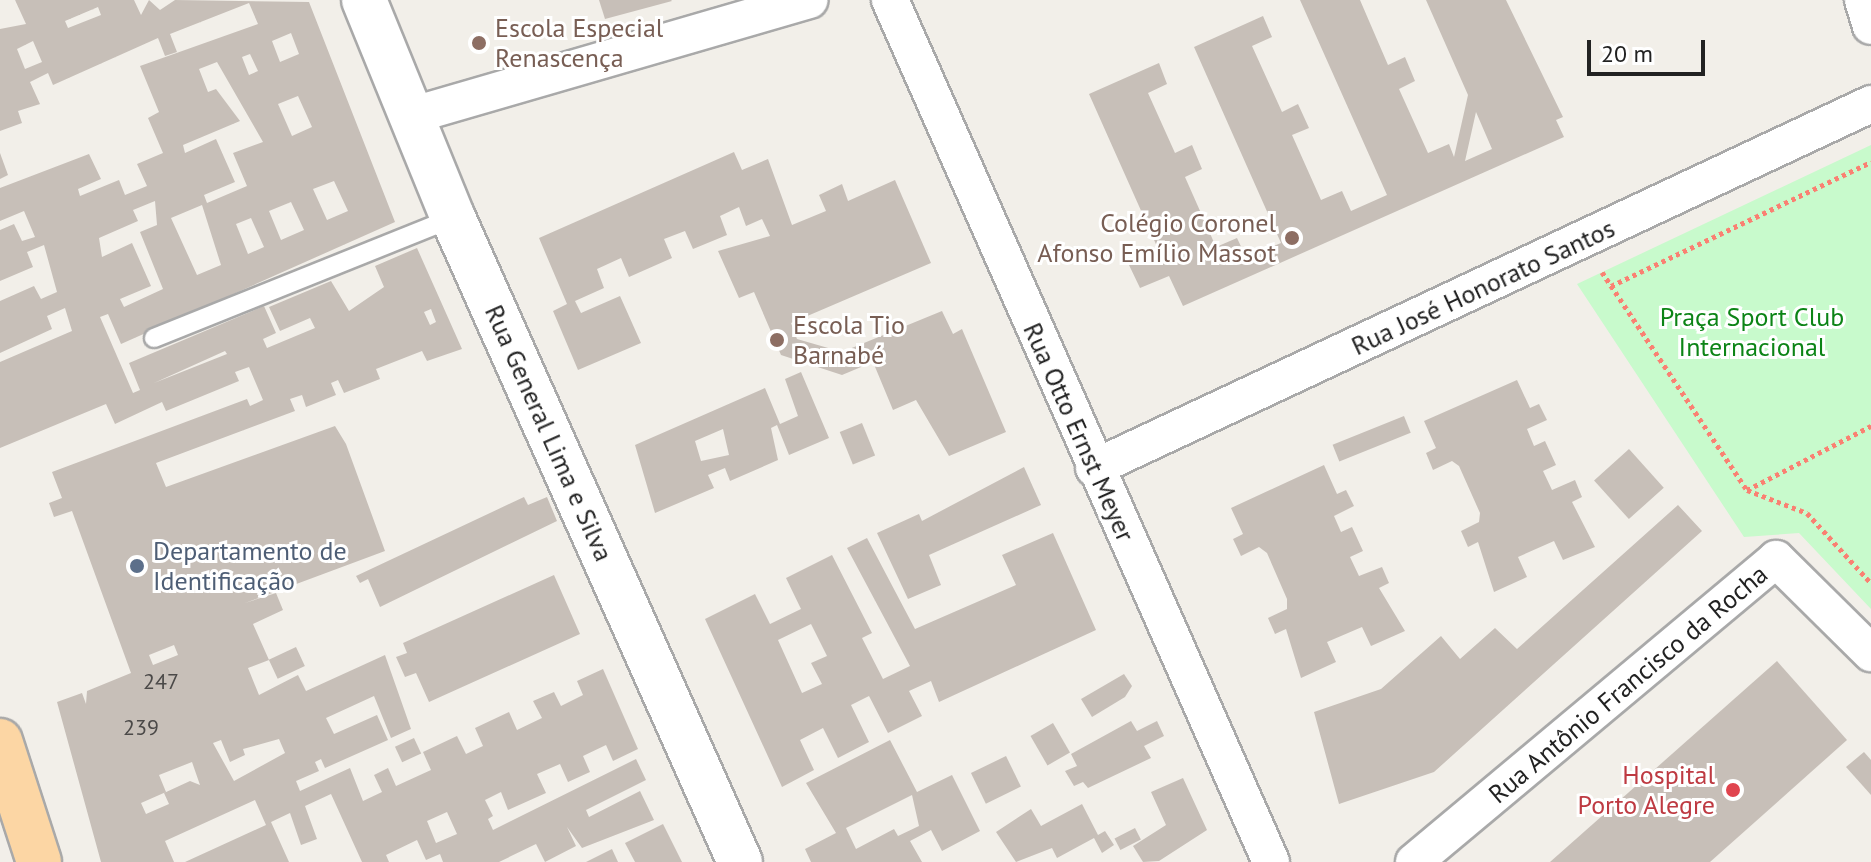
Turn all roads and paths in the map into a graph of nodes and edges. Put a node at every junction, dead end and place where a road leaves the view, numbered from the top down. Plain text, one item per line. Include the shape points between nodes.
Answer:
1 (364, 0) edge
2 (809, 0) edge
3 (890, 0) edge
4 (1863, 0) edge
5 (1871, 26) edge
6 (1871, 104) edge
7 (410, 116) junction
8 (1871, 162) edge
9 (453, 218) junction
10 (1581, 241) junction
11 (1611, 286) junction
12 (154, 338) dead end
13 (1871, 426) edge
14 (1094, 468) junction
15 (1747, 490) junction
16 (1871, 583) edge
17 (1871, 653) edge
18 (0, 741) edge
19 (39, 862) edge
20 (740, 862) edge
21 (1271, 862) edge
22 (1414, 862) edge

1 - 7 street, Rua General Lima e Silva
2 - 7 street
3 - 14 street, Rua Otto Ernst Meyer
4 - 5 street
6 - 10 street, Rua José Honorato Santos
7 - 9 street, Rua General Lima e Silva
8 - 11 path
9 - 12 lane
9 - 20 street, Rua General Lima e Silva
10 - 11 path
10 - 14 street, Rua José Honorato Santos
11 - 15 path
13 - 15 path
14 - 21 street, Rua Otto Ernst Meyer
15 - 16 path via 1807,513
17 - 22 street, Rua Antônio Francisco da Rocha via 1776,559
18 - 19 main road

